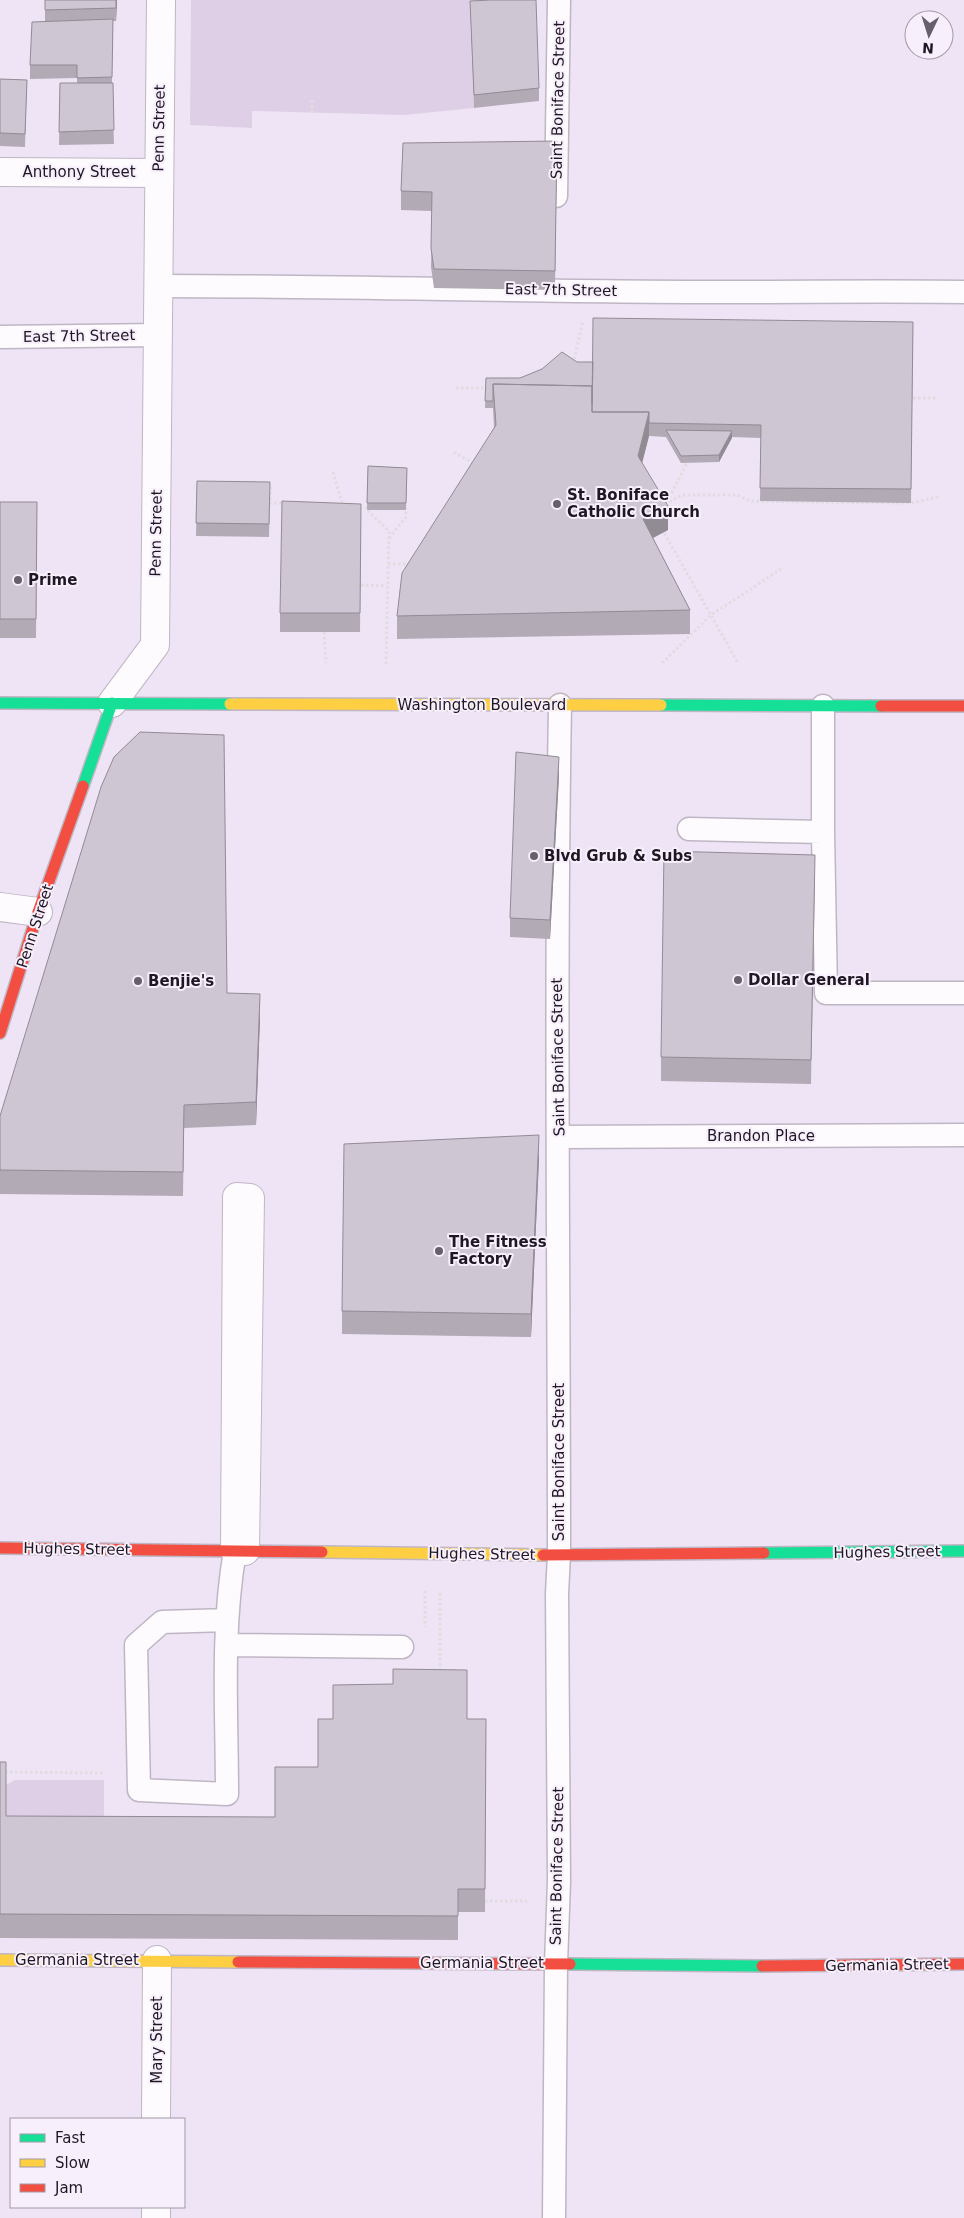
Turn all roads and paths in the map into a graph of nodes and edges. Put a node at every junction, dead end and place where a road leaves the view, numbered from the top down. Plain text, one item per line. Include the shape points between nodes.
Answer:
1 (160, 0) edge
2 (559, 0) edge
3 (312, 100) dead end
4 (312, 112) dead end
5 (0, 172) edge
6 (158, 173) junction
7 (556, 220) edge
8 (157, 286) junction
9 (964, 292) edge
10 (583, 319) dead end
11 (158, 335) junction
12 (0, 337) edge
13 (572, 370) edge
14 (456, 388) dead end
15 (494, 388) edge
16 (913, 398) edge
17 (938, 398) dead end
18 (454, 452) dead end
19 (692, 454) edge
20 (476, 465) edge
21 (333, 472) dead end
22 (270, 487) edge
23 (938, 497) dead end
24 (368, 501) edge
25 (407, 501) edge
26 (288, 503) edge
27 (333, 503) edge
28 (342, 503) junction
29 (667, 503) junction
30 (659, 507) edge
31 (351, 509) edge
32 (359, 509) edge
33 (367, 510) junction
34 (662, 528) edge
35 (389, 538) junction
36 (388, 564) junction
37 (415, 564) edge
38 (781, 569) dead end
39 (361, 586) edge
40 (388, 586) junction
41 (711, 615) junction
42 (324, 632) edge
43 (738, 662) dead end
44 (326, 663) dead end
45 (662, 663) dead end
46 (386, 664) dead end
47 (0, 703) edge
48 (112, 704) junction
49 (560, 705) junction
50 (823, 706) junction
51 (964, 706) edge
52 (689, 829) dead end
53 (824, 832) junction
54 (0, 906) edge
55 (38, 912) junction
56 (964, 993) edge
57 (0, 1033) edge
58 (964, 1135) edge
59 (559, 1137) junction
60 (0, 1548) edge
61 (240, 1551) junction
62 (964, 1551) edge
63 (559, 1555) junction
64 (440, 1593) dead end
65 (227, 1620) junction
66 (227, 1645) junction
67 (402, 1647) dead end
68 (440, 1675) edge
69 (0, 1772) edge
70 (104, 1773) dead end
71 (485, 1901) edge
72 (521, 1901) dead end
73 (0, 1960) edge
74 (157, 1960) junction
75 (556, 1964) junction
76 (964, 1964) edge
77 (156, 2118) edge
78 (554, 2218) edge

1 - 6 street, Penn Street
2 - 7 lane, Saint Boniface Street
3 - 4 path
5 - 6 street, Anthony Street
6 - 8 street, Penn Street
8 - 9 lane, East 7th Street via 555,280
8 - 11 street, Penn Street
10 - 13 path
11 - 12 lane, East 7th Street
11 - 48 street, Penn Street via 155,645
14 - 15 path
16 - 17 path
18 - 20 path
19 - 29 path
21 - 28 path
22 - 26 path via 270,503
23 - 29 path via 896,503 750,501 737,495 682,495
24 - 33 path
25 - 35 path via 406,517
27 - 28 path
28 - 31 path via 344,508
29 - 30 path
32 - 33 path
33 - 35 path via 389,531
34 - 41 path
35 - 36 path
36 - 37 path
36 - 40 path
38 - 41 path
39 - 40 path
40 - 46 path
41 - 43 path
41 - 45 path
42 - 44 path
47 - 48 street, Washington Boulevard
48 - 49 street, Washington Boulevard
48 - 55 street, Penn Street
49 - 50 street, Washington Boulevard
49 - 59 lane, Saint Boniface Street via 556,954
50 - 51 street, Washington Boulevard
50 - 53 lane
52 - 53 lane
53 - 56 lane via 826,992
54 - 55 street
55 - 57 street, Penn Street
58 - 59 lane, Brandon Place
59 - 63 lane, Saint Boniface Street
60 - 61 street, Hughes Street
61 - 61 street via 250,1198 237,1197
61 - 63 street, Hughes Street
61 - 65 lane via 228,1590
62 - 63 street, Hughes Street
63 - 75 lane, Saint Boniface Street
64 - 68 path
65 - 66 lane
65 - 66 lane via 162,1622 136,1645 139,1790 227,1794
66 - 67 lane
69 - 70 path
71 - 72 path
73 - 74 street, Germania Street
74 - 75 street, Germania Street
74 - 77 street, Mary Street
75 - 76 street, Germania Street
75 - 78 lane, Saint Boniface Street

